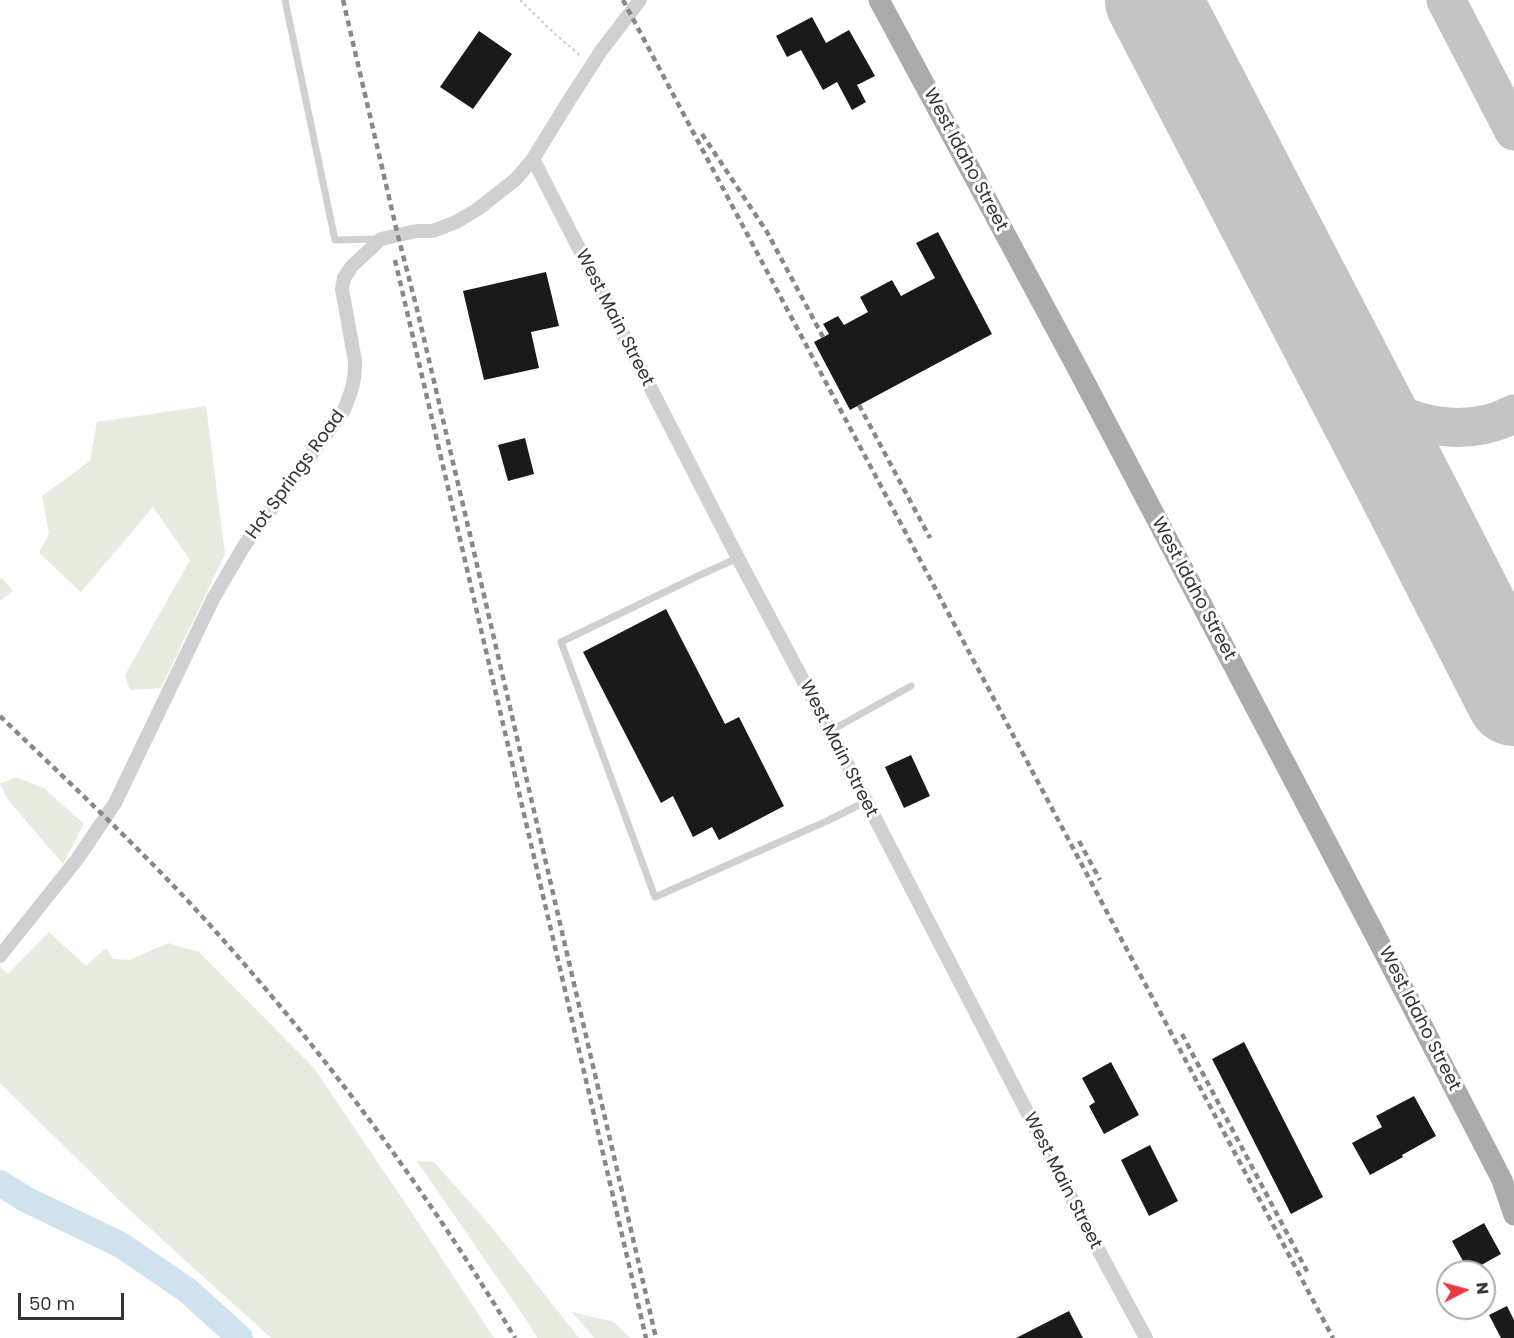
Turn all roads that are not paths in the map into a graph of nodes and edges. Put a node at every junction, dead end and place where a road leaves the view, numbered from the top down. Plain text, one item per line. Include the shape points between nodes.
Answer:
1 (285, 0) edge
2 (640, 0) edge
3 (879, 0) edge
4 (533, 159) junction
5 (381, 239) junction
6 (738, 558) junction
7 (911, 686) dead end
8 (830, 731) junction
9 (866, 802) junction
10 (0, 956) edge
11 (1508, 1189) edge
12 (1514, 1215) edge
13 (1146, 1338) edge

1 - 5 lane via 336,240
2 - 4 street via 591,65
3 - 11 main road, West Idaho Street via 1086,383
4 - 5 street via 496,196 456,222 433,231
4 - 6 street, West Main Street
5 - 10 street, Hot Springs Road via 344,278 342,289 356,372 344,410 244,546 213,598 115,803 78,858
6 - 8 street, West Main Street
6 - 9 lane via 561,642 655,897
7 - 8 lane
8 - 9 street, West Main Street
9 - 13 street, West Main Street
11 - 12 main road, West Idaho Street

